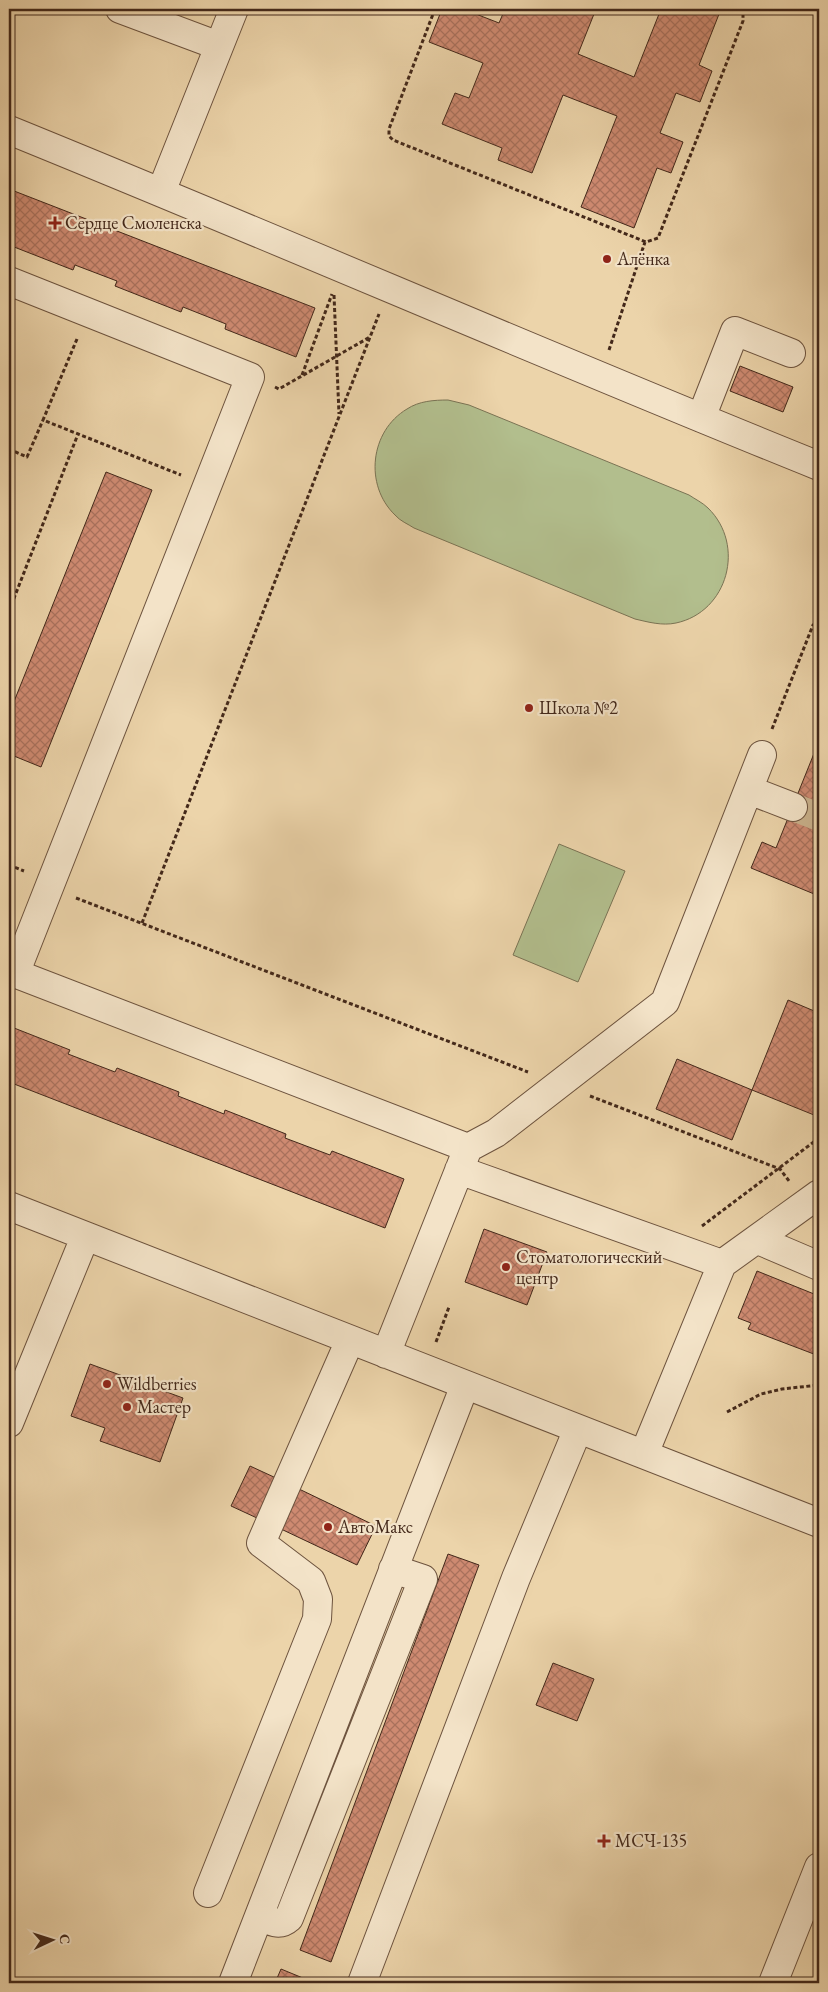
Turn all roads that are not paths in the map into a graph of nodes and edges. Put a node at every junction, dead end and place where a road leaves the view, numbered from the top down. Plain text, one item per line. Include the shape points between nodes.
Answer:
1 (120, 9) edge
2 (234, 9) edge
3 (219, 46) junction
4 (9, 130) edge
5 (161, 192) junction
6 (9, 281) edge
7 (791, 353) dead end
8 (701, 418) junction
9 (819, 466) edge
10 (762, 755) road end
11 (749, 790) junction
12 (793, 807) tunnel mouth
13 (12, 972) edge
14 (463, 1159) junction
15 (814, 1198) edge
16 (9, 1206) edge
17 (85, 1237) junction
18 (758, 1240) junction
19 (722, 1264) junction
20 (819, 1266) edge
21 (350, 1340) junction
22 (386, 1354) junction
23 (465, 1385) junction
24 (9, 1423) edge
25 (578, 1428) junction
26 (644, 1454) junction
27 (819, 1523) edge
28 (819, 1868) edge
29 (208, 1893) dead end
30 (233, 1983) edge
31 (362, 1983) edge
32 (774, 1983) edge

1 - 3 street
2 - 3 street
3 - 5 street
4 - 5 street
5 - 8 street
6 - 13 street via 250,377 50,885
7 - 8 street via 735,331
8 - 9 street
10 - 11 street
11 - 12 street
11 - 14 street via 665,1002
13 - 14 street
14 - 19 street
14 - 22 street
15 - 18 street
16 - 17 street
17 - 21 street
17 - 24 street
18 - 19 street
18 - 20 street
19 - 26 street
21 - 22 street
21 - 29 street via 261,1544 311,1581 318,1599 317,1619
22 - 23 street
23 - 25 street
23 - 30 street
25 - 26 street
25 - 31 street via 516,1578
26 - 27 street
28 - 32 street

